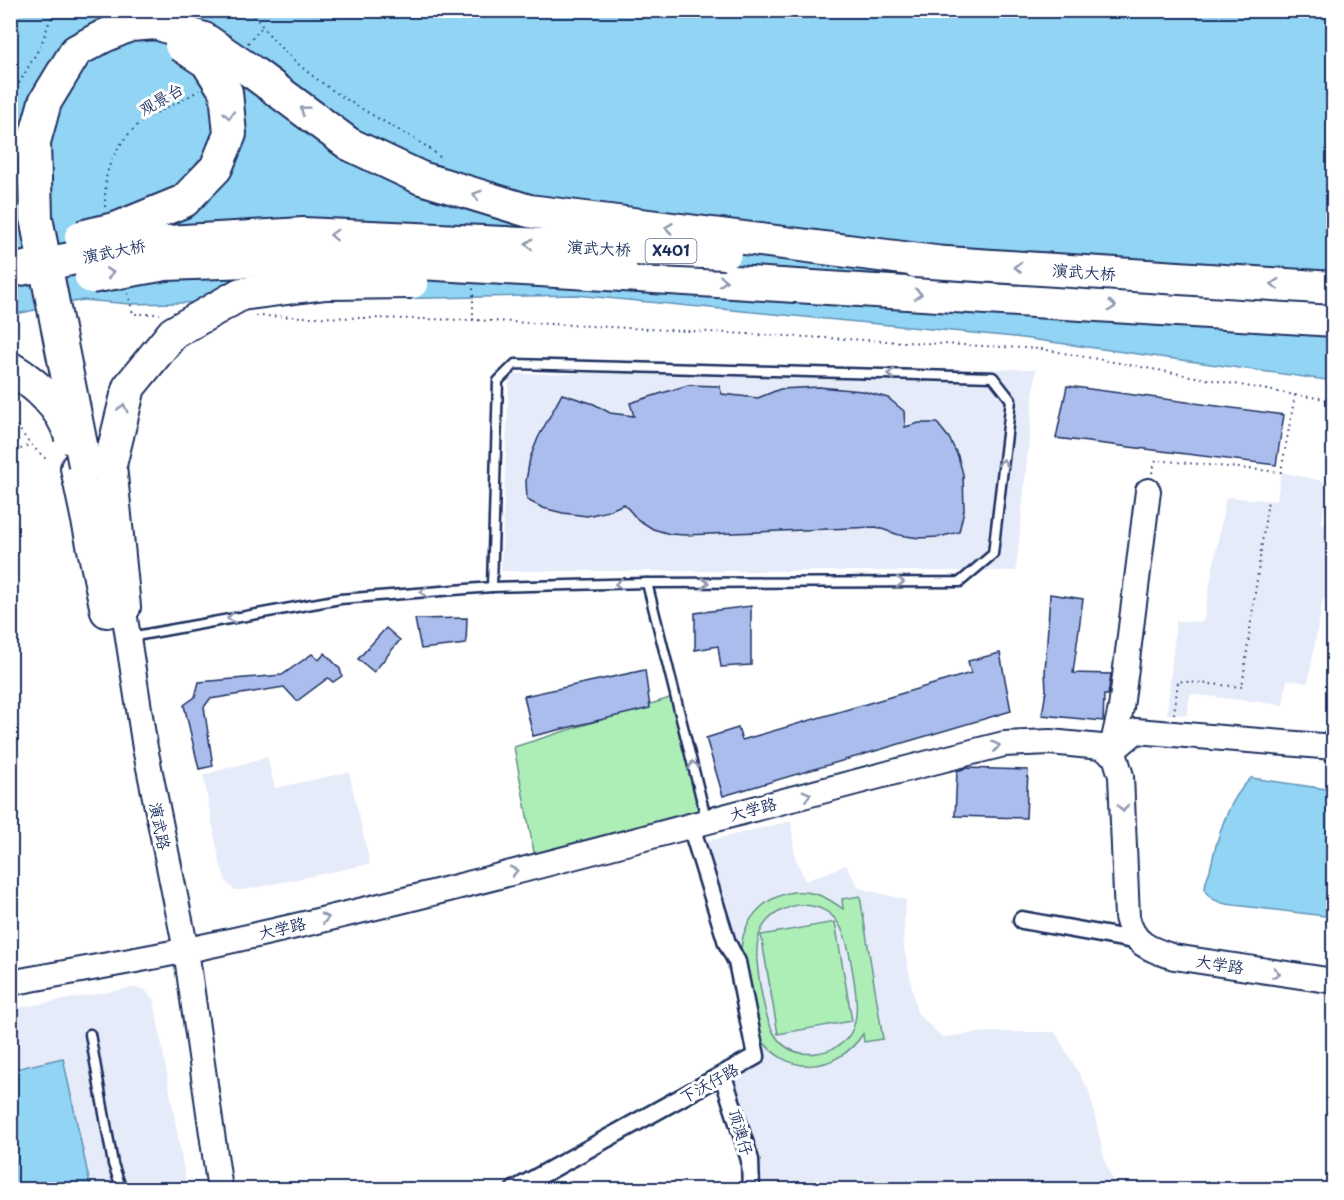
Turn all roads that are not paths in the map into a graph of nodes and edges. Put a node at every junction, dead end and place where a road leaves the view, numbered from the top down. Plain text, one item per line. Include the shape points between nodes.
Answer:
1 (10, 255) edge
2 (935, 262) junction
3 (10, 271) edge
4 (623, 275) junction
5 (1334, 288) edge
6 (10, 291) edge
7 (1334, 320) edge
8 (10, 368) edge
9 (83, 464) junction
10 (1148, 490) road end
11 (647, 583) junction
12 (492, 587) junction
13 (115, 609) junction
14 (128, 637) junction
15 (1334, 747) edge
16 (1111, 752) junction
17 (699, 824) junction
18 (1022, 920) dead end
19 (1139, 941) junction
20 (180, 951) junction
21 (1334, 981) edge
22 (10, 983) edge
23 (90, 1034) dead end
24 (723, 1076) junction
25 (122, 1190) edge
26 (206, 1190) edge
27 (220, 1190) edge
28 (514, 1190) edge
29 (751, 1190) edge

9 -> 1 highway, bridge via 69,328 59,270 57,259 55,247 53,236 45,189 46,146 54,108 74,72 100,50 135,38 175,41 207,62 226,92 230,134 216,168 184,201 118,228 96,234 64,242 53,244
2 -> 3 highway, 演武大桥 / X401, bridge via 303,234 151,243
5 -> 2 highway, 演武大桥 / X401, bridge
2 -> 9 highway, bridge via 529,211 421,178 349,144 204,39 156,23 130,25 76,51 45,102 34,142 36,218
6 -> 4 highway, 演武大桥 / X401, bridge via 166,264 322,258
4 -> 7 highway, 演武大桥 / X401
9 -> 4 highway, bridge via 129,387 173,333 242,294 326,283
8 - 9 highway, bridge via 43,392 70,433
9 - 13 highway
10 - 16 street via 1121,708
11 -> 12 lane
11 -> 12 lane via 960,582 993,554 1011,400 993,377 515,364 498,381
17 -> 11 lane
12 -> 14 lane via 339,599
13 - 14 street, 演武路
13 - 20 street, 演武路
14 - 20 street, 演武路
15 - 16 street via 1136,731
17 -> 16 street, 大学路 via 1004,744 1050,741 1101,747
16 -> 19 street via 1121,776 1127,917
20 -> 17 street, 大学路
17 - 24 street, 下沃仔路 via 727,943 737,962 756,1056
18 - 19 street
19 -> 21 street, 大学路 via 1174,957
20 - 22 street, 大学路
20 - 26 street, 演武路
20 - 27 street, 演武路
23 - 25 lane via 113,1164
24 - 28 street, 下沃仔路
24 - 29 street, 顶澳仔 via 750,1160

